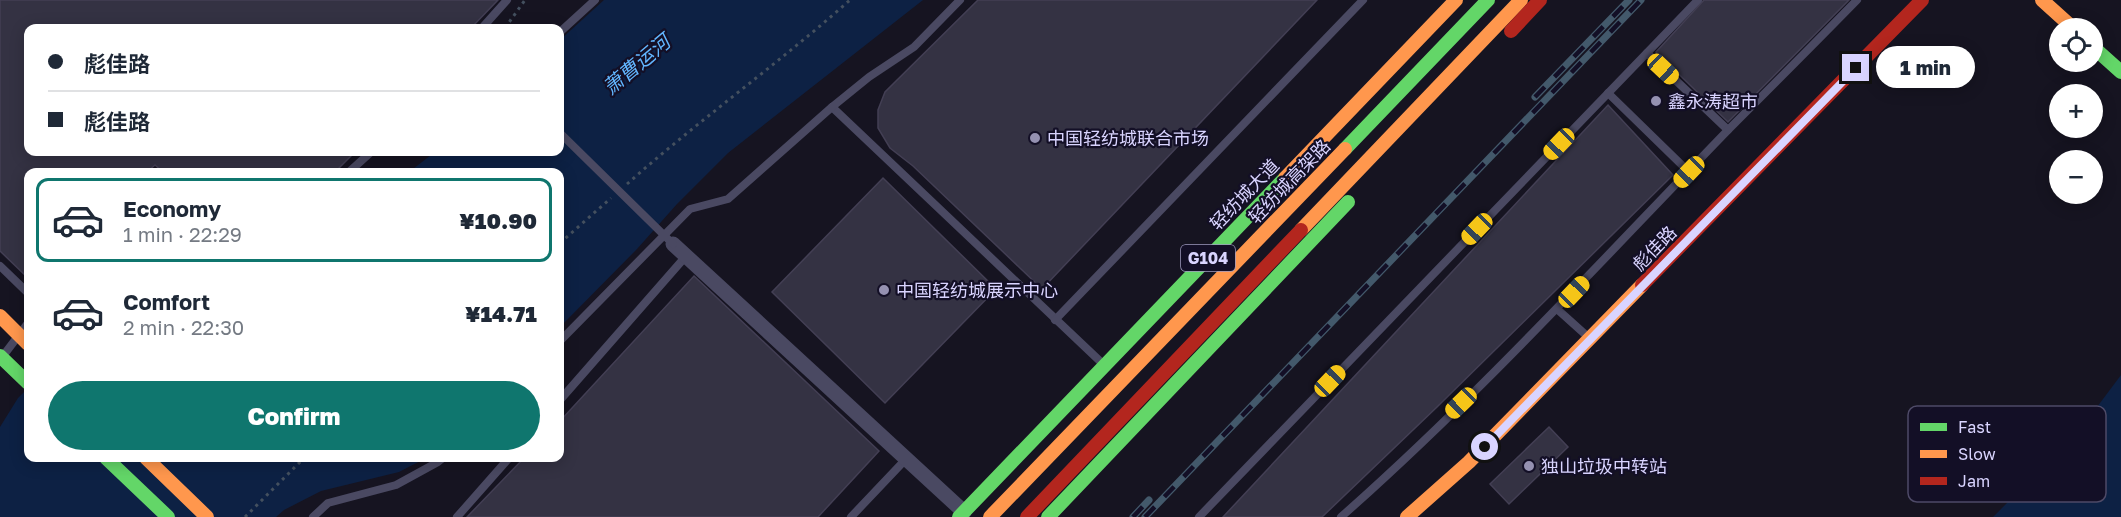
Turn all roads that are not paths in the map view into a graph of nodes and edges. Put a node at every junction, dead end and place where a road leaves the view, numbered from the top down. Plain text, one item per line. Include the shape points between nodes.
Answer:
1 (507, 0) edge
2 (595, 0) edge
3 (960, 0) edge
4 (1363, 0) edge
5 (1456, 0) edge
6 (1488, 0) edge
7 (1521, 0) edge
8 (1540, 0) edge
9 (1698, 0) edge
10 (1857, 0) edge
11 (1922, 0) edge
12 (2042, 0) edge
13 (2062, 18) edge
14 (486, 24) edge
15 (564, 28) edge
16 (1499, 43) dead end
17 (1647, 53) junction
18 (2103, 56) edge
19 (2121, 72) edge
20 (1608, 93) junction
21 (832, 107) junction
22 (1728, 130) junction
23 (564, 137) edge
24 (367, 156) edge
25 (354, 168) edge
26 (1689, 172) junction
27 (1359, 190) dead end
28 (673, 244) joint
29 (686, 256) junction
30 (0, 266) edge
31 (24, 290) edge
32 (1557, 309) junction
33 (0, 316) edge
34 (1055, 320) junction
35 (24, 328) edge
36 (564, 337) edge
37 (1590, 339) junction
38 (24, 340) edge
39 (0, 358) edge
40 (1104, 366) junction
41 (24, 379) edge
42 (564, 395) edge
43 (906, 459) junction
44 (110, 462) edge
45 (150, 462) edge
46 (438, 462) edge
47 (505, 462) edge
48 (961, 514) edge
49 (168, 517) edge
50 (207, 517) edge
51 (313, 517) edge
52 (456, 517) edge
53 (851, 517) edge
54 (990, 517) edge
55 (1027, 517) edge
56 (1048, 517) edge
57 (1199, 517) edge
58 (1341, 517) edge
59 (1407, 517) edge

1 - 14 lane
2 - 15 lane
3 - 21 lane via 914,47
4 - 34 lane
5 - 40 main road, 轻纺城大道 / G104
6 - 54 main road, 轻纺城高架路
7 - 55 main road
8 - 16 main road
9 - 17 lane
10 - 22 lane
11 - 37 main road, 彪佳路
12 - 13 main road
17 - 20 lane
17 - 22 lane
18 - 19 main road
20 - 26 lane
20 - 57 lane
21 - 34 lane
21 - 36 lane via 728,199 690,209
22 - 26 lane
23 - 28 lane, bridge
24 - 25 lane
26 - 32 lane
27 - 56 main road
28 - 29 street
29 - 42 lane
29 - 43 street
30 - 31 lane
32 - 37 lane
32 - 58 lane
33 - 38 main road, bridge
34 - 40 lane
35 - 39 lane
37 - 59 main road, 彪佳路 via 1470,462
39 - 41 main road, bridge
40 - 48 main road, 轻纺城大道 / G104
43 - 48 street
43 - 53 lane
44 - 49 main road
45 - 50 main road
46 - 51 lane via 396,485 328,503
47 - 52 lane

